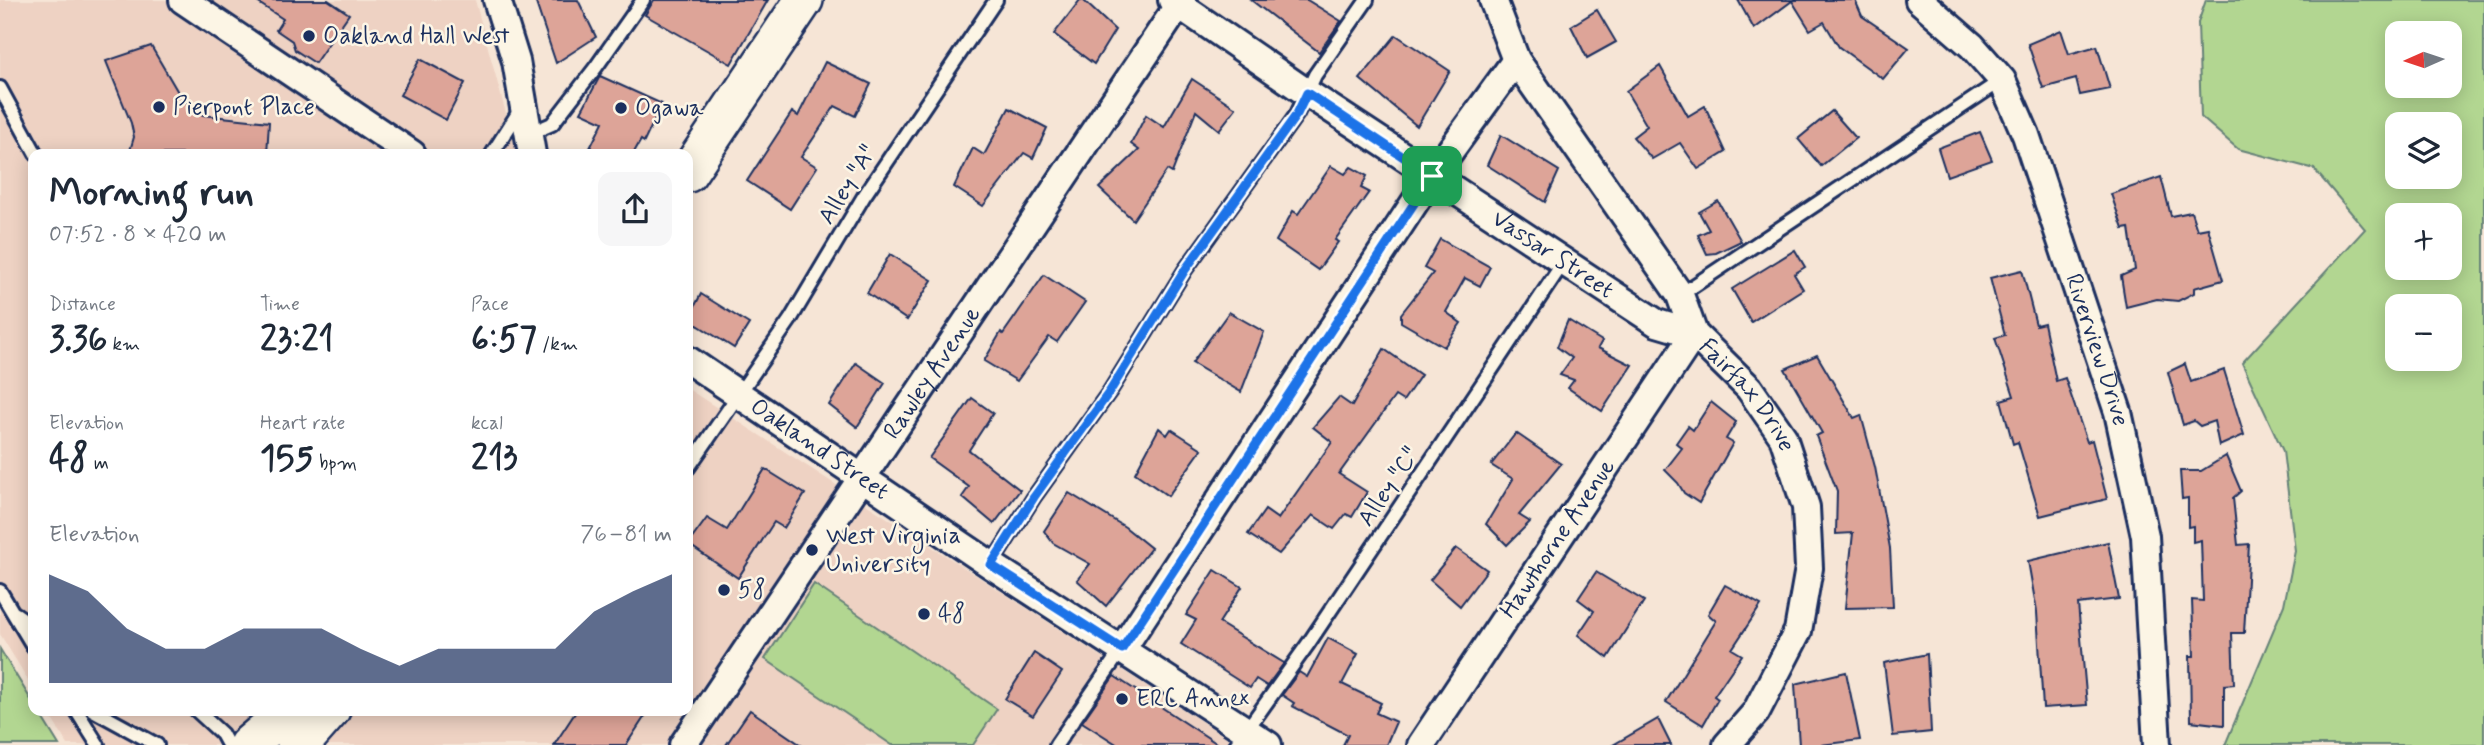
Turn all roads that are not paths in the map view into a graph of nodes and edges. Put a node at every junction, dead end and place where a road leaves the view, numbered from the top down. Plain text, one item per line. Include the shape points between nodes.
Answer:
1 (183, 0) edge
2 (497, 0) edge
3 (643, 0) edge
4 (804, 0) edge
5 (996, 0) edge
6 (1367, 0) edge
7 (1493, 0) edge
8 (1919, 0) edge
9 (1178, 2) edge
10 (1516, 60) junction
11 (2002, 80) junction
12 (0, 89) edge
13 (1307, 93) junction
14 (524, 105) junction
15 (530, 144) edge
16 (33, 149) edge
17 (395, 149) edge
18 (495, 149) edge
19 (693, 166) edge
20 (1432, 176) junction
21 (1563, 262) junction
22 (1681, 295) junction
23 (1694, 334) junction
24 (693, 363) edge
25 (739, 394) junction
26 (693, 461) edge
27 (863, 478) junction
28 (991, 565) junction
29 (0, 591) edge
30 (12, 611) junction
31 (28, 622) edge
32 (28, 638) edge
33 (1122, 649) junction
34 (80, 716) edge
35 (104, 716) edge
36 (202, 716) edge
37 (282, 716) edge
38 (326, 716) edge
39 (1241, 738) edge
40 (2148, 744) edge
41 (98, 745) edge
42 (157, 745) edge
43 (228, 745) edge
44 (248, 745) edge
45 (296, 745) edge
46 (683, 745) edge
47 (1056, 745) edge
48 (1268, 745) edge
49 (1421, 745) edge
50 (1727, 745) edge

1 - 17 street
2 - 14 street
3 - 15 lane via 552,124
4 - 19 street
5 - 25 lane, Alley "A"
6 - 13 lane
7 - 10 street, Fairfax Drive
8 - 11 street, Riverview Drive via 1972,46
9 - 13 street, Vassar Street
9 - 27 street, Rawley Avenue
10 - 20 street
10 - 22 street, Fairfax Drive
11 - 22 lane
11 - 40 street, Riverview Drive via 2026,135 2114,400 2134,478 2145,536
12 - 16 lane
13 - 20 street, Vassar Street
13 - 28 lane
14 - 15 street
14 - 18 lane
20 - 21 street, Vassar Street
20 - 33 street
21 - 23 street, Vassar Street via 1657,323
21 - 39 lane, Alley "C"
22 - 23 street, Fairfax Drive
23 - 49 street, Hawthorne Avenue
23 - 50 street, Fairfax Drive via 1749,388 1783,436 1806,507 1809,568 1798,631 1756,712
24 - 25 street, Oakland Street
25 - 26 lane, Alley "A"
25 - 27 street, Oakland Street
27 - 28 street, Oakland Street
27 - 46 street, Rawley Avenue
28 - 33 street, Oakland Street
29 - 30 lane
30 - 31 lane
30 - 32 lane
33 - 39 street, Oakland Street
33 - 47 lane
34 - 41 lane
35 - 42 lane
36 - 43 lane
37 - 44 street
38 - 45 street
39 - 48 street, Oakland Street

